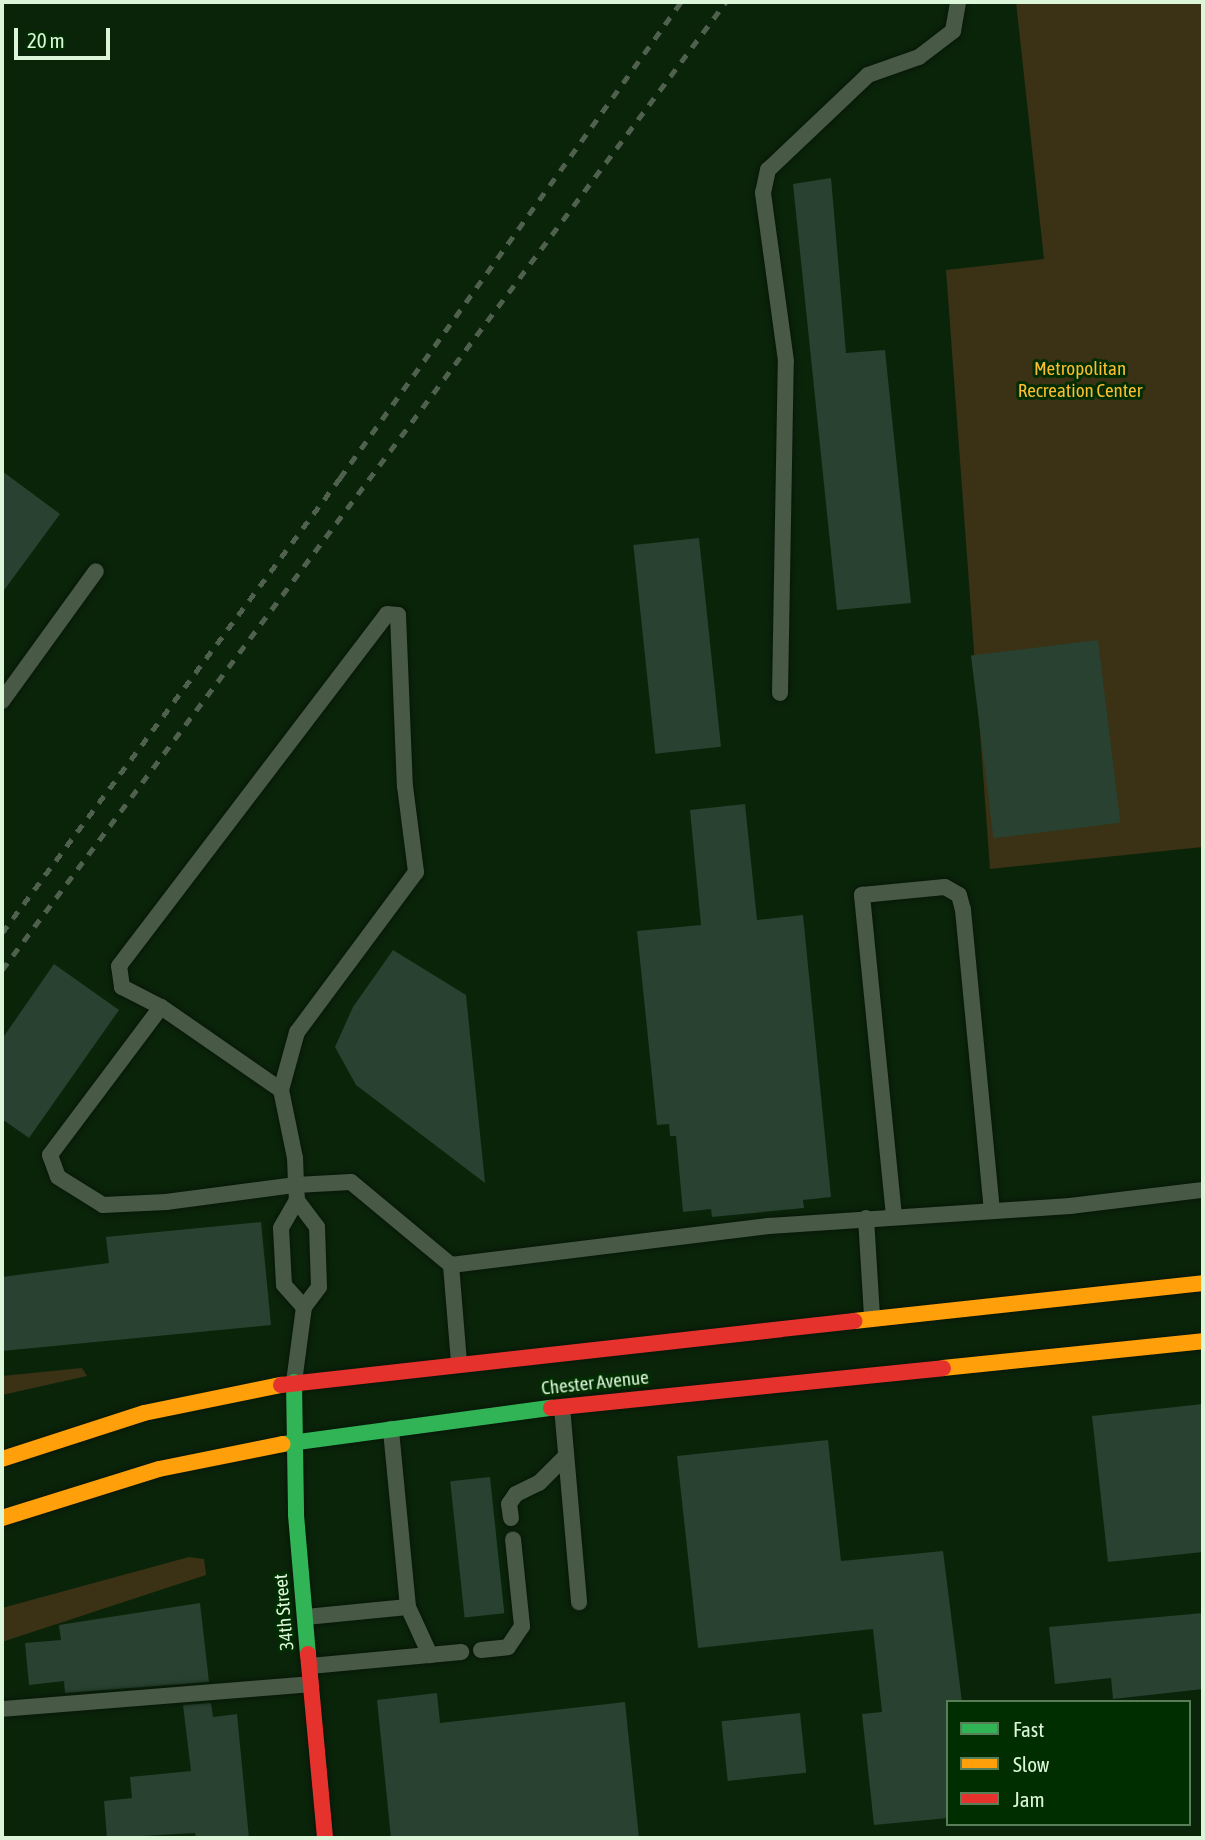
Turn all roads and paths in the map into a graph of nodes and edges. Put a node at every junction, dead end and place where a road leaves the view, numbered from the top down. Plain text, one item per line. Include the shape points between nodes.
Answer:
1 (958, 2) edge
2 (96, 571) dead end
3 (780, 693) dead end
4 (2, 701) edge
5 (161, 1007) junction
6 (281, 1090) junction
7 (1203, 1189) edge
8 (297, 1193) junction
9 (992, 1210) junction
10 (894, 1216) junction
11 (866, 1217) junction
12 (451, 1265) junction
13 (1203, 1283) edge
14 (304, 1307) junction
15 (872, 1315) junction
16 (1203, 1341) edge
17 (459, 1362) junction
18 (294, 1382) junction
19 (562, 1407) junction
20 (391, 1429) junction
21 (294, 1442) junction
22 (566, 1456) junction
23 (2, 1459) edge
24 (2, 1518) edge
25 (510, 1518) dead end
26 (513, 1539) dead end
27 (579, 1602) dead end
28 (408, 1607) junction
29 (306, 1617) junction
30 (481, 1650) dead end
31 (461, 1652) dead end
32 (430, 1655) junction
33 (310, 1666) junction
34 (312, 1684) junction
35 (2, 1709) edge
36 (325, 1838) edge

1 - 3 lane via 953,31 919,57 867,75 768,170 763,192 786,361
2 - 4 lane
5 - 6 lane
5 - 6 lane via 122,987 119,966 387,614 398,615 405,786 416,872 297,1032
5 - 8 lane via 50,1156 58,1177 103,1205
6 - 8 lane
7 - 9 lane
8 - 12 lane via 351,1182
8 - 14 lane via 317,1227 319,1287
8 - 14 lane via 281,1228 284,1285
9 - 10 lane
9 - 10 lane via 963,909 958,895 945,887 862,895
10 - 11 lane
11 - 12 lane
11 - 15 lane
12 - 17 lane
13 - 15 main road, Chester Avenue
14 - 18 lane
15 - 17 main road, Chester Avenue
16 - 19 main road, Chester Avenue
17 - 18 main road, Chester Avenue
18 - 21 main road, 34th Street
18 - 23 main road, Chester Avenue via 144,1413
19 - 20 main road, Chester Avenue
19 - 22 lane
20 - 21 main road, Chester Avenue
20 - 28 lane
21 - 24 main road, Chester Avenue via 159,1469
21 - 29 main road, 34th Street
22 - 25 lane via 538,1483 516,1494 509,1504
22 - 27 lane
26 - 30 lane via 522,1626 508,1647
28 - 29 lane
28 - 32 lane
29 - 33 main road, 34th Street
31 - 32 lane
32 - 33 lane
33 - 34 main road, 34th Street
34 - 35 lane
34 - 36 main road, 34th Street

